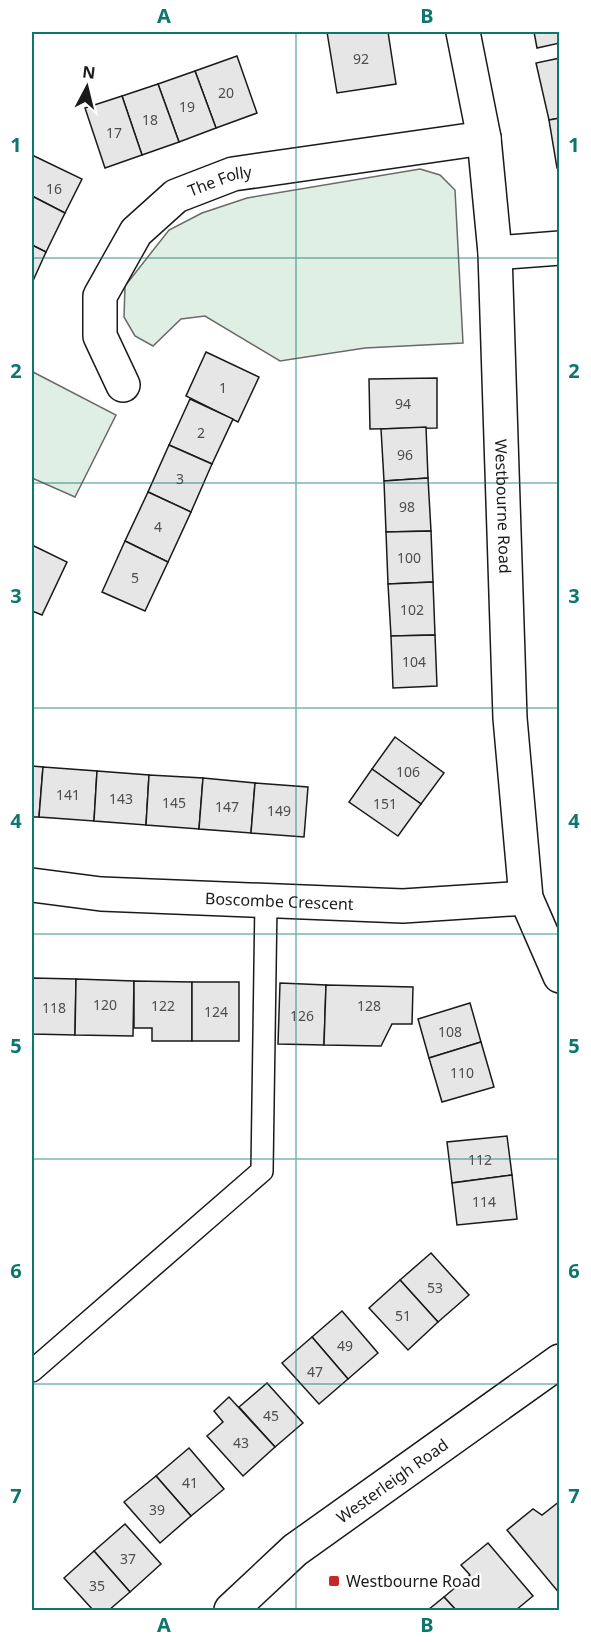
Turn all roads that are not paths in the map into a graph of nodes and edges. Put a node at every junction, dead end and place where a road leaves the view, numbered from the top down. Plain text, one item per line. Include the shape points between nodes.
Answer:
1 (463, 32) edge
2 (484, 138) junction
3 (560, 248) edge
4 (495, 253) junction
5 (123, 385) dead end
6 (32, 885) edge
7 (526, 898) junction
8 (266, 901) junction
9 (560, 976) edge
10 (560, 1361) edge
11 (32, 1371) edge
12 (231, 1611) edge

1 - 2 street, Westbourne Road
2 - 4 street, Westbourne Road
2 - 5 street, The Folly via 233,174 176,196 136,232 100,296 100,336
3 - 4 street
4 - 7 street, Westbourne Road via 510,718
6 - 8 street, Boscombe Crescent via 101,894
7 - 8 street, Boscombe Crescent via 402,906
7 - 9 street, Westbourne Road
8 - 11 lane via 262,1171
10 - 12 street, Westerleigh Road via 295,1550

